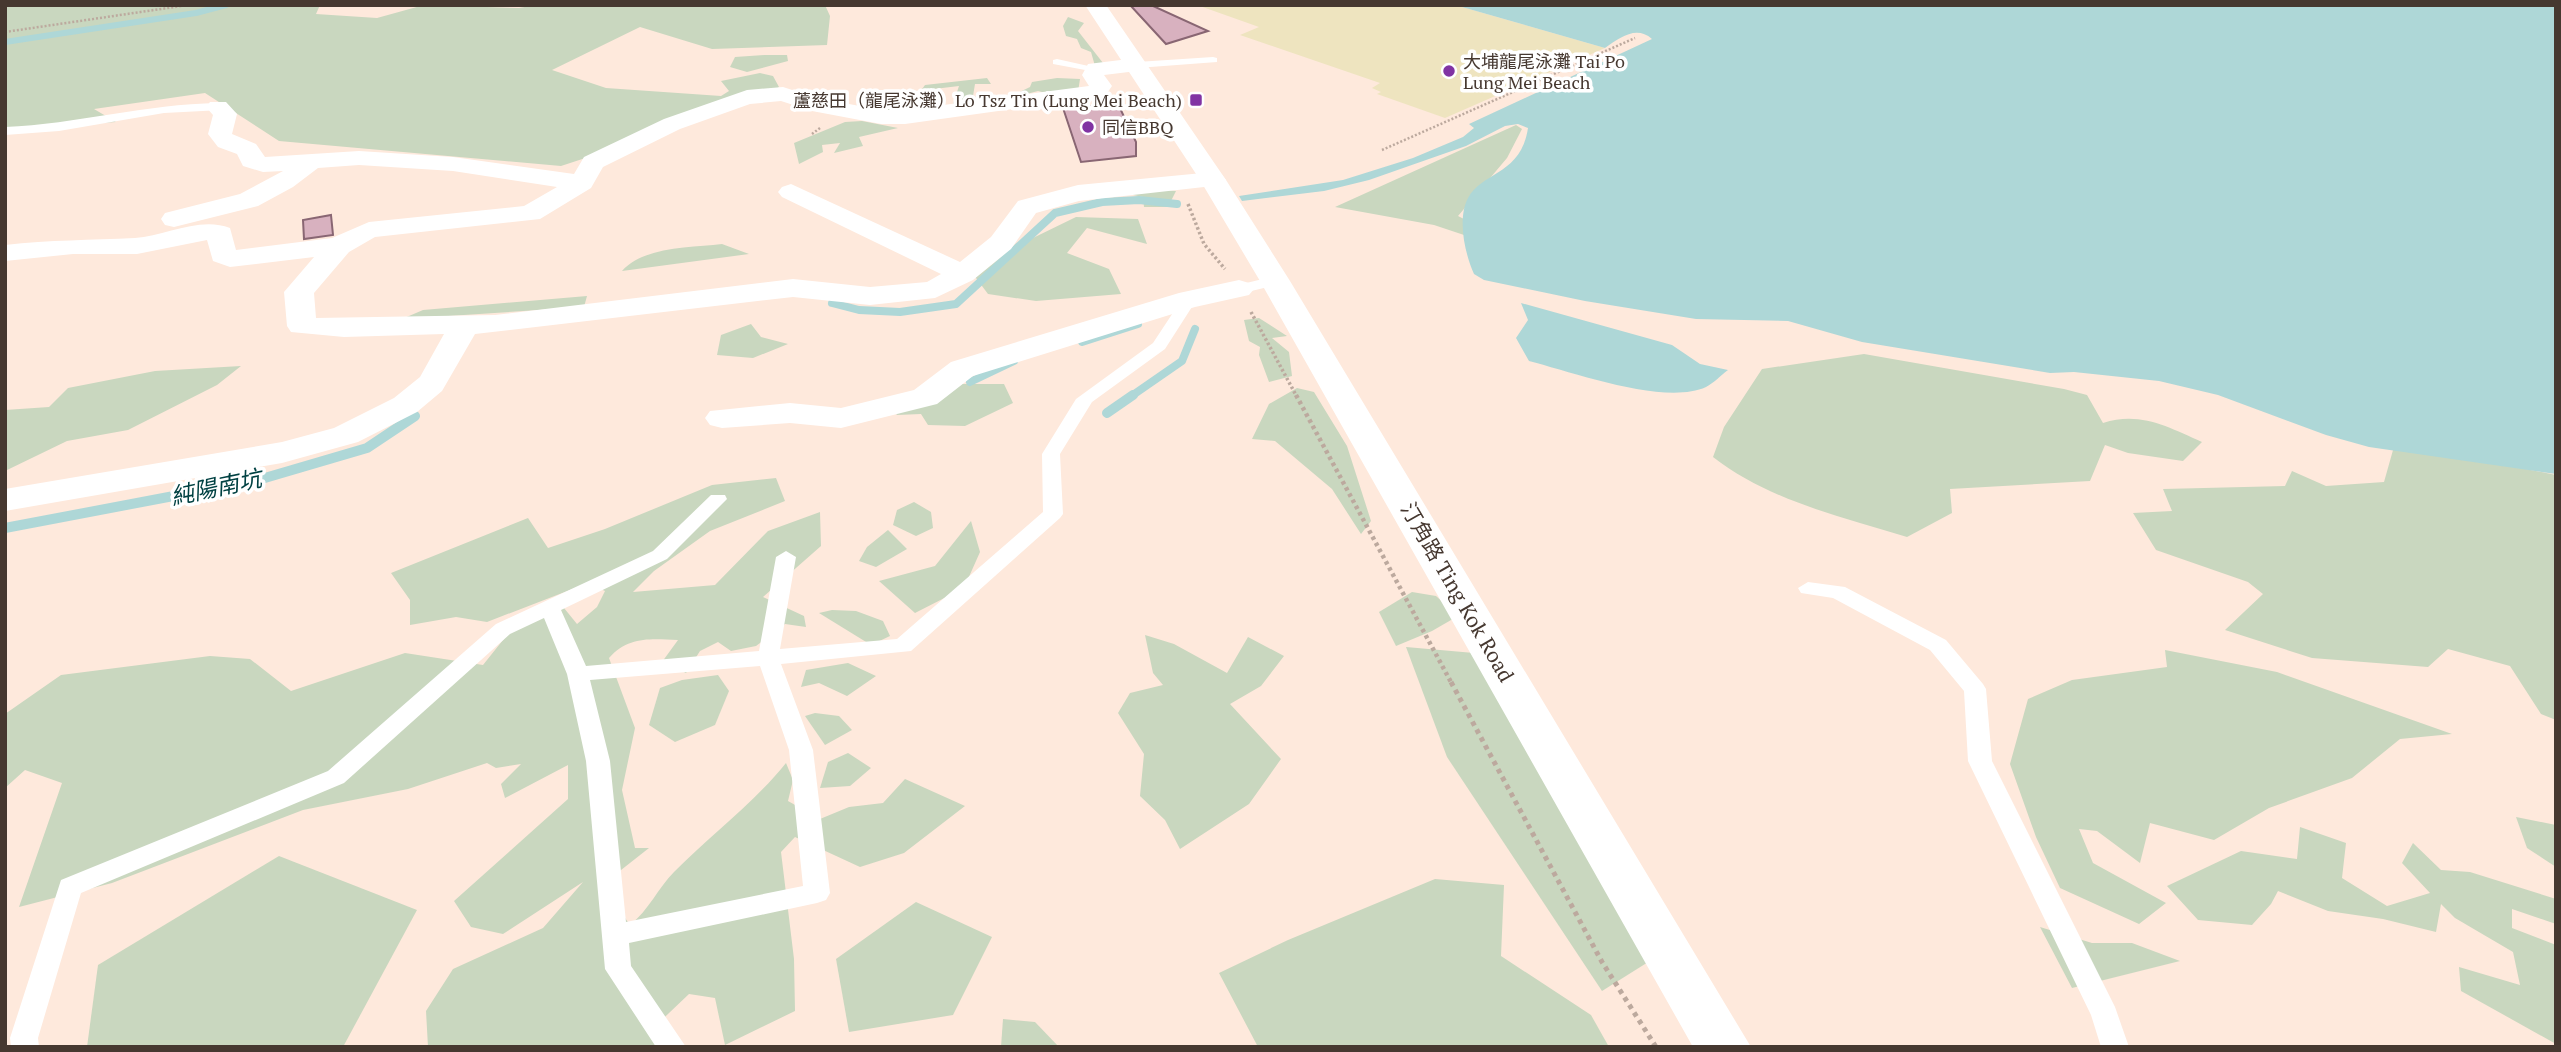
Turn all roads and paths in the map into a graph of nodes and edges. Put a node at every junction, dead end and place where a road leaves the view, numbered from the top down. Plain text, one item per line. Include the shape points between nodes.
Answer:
1 (188, 5) edge
2 (1097, 7) edge
3 (5, 32) edge
4 (1634, 38) dead end
5 (1213, 60) dead end
6 (1056, 62) dead end
7 (1147, 64) junction
8 (1096, 69) junction
9 (218, 107) joint
10 (5, 131) edge
11 (1382, 150) dead end
12 (310, 163) junction
13 (1197, 182) junction
14 (583, 183) junction
15 (791, 192) dead end
16 (73, 246) junction
17 (339, 246) junction
18 (5, 253) edge
19 (963, 274) junction
20 (1257, 285) junction
21 (1189, 299) junction
22 (465, 324) junction
23 (722, 418) dead end
24 (5, 489) edge
25 (54, 490) junction
26 (718, 499) dead end
27 (5, 500) edge
28 (786, 557) dead end
29 (1808, 588) dead end
30 (549, 607) junction
31 (768, 659) junction
32 (578, 674) junction
33 (614, 935) junction
34 (25, 1047) edge
35 (672, 1047) edge
36 (1656, 1047) edge
37 (1723, 1047) edge
38 (2115, 1047) edge

1 - 3 path
2 - 7 main road, 汀角路 Ting Kok Road
4 - 11 path
5 - 7 lane
6 - 8 lane
7 - 8 street
7 - 13 main road, 汀角路 Ting Kok Road via 1188,141
8 - 14 street via 1093,75 1101,86 1097,91 905,117 811,104 782,94 755,95 672,124 593,162
9 - 10 lane via 178,107 60,128
9 - 12 street via 225,114 218,127 220,137 228,145 247,149 252,161 262,165
12 - 14 street via 359,158 453,164
12 - 16 street via 249,200
13 - 19 street via 1079,193 1027,207 1002,243
13 - 20 main road, 汀角路 Ting Kok Road
13 - 20 path via 1204,244
14 - 17 street via 531,213 369,230
15 - 19 street
16 - 17 street via 137,246 213,231 220,234 223,256 230,259
16 - 18 street
17 - 22 street via 299,292 302,326
19 - 22 street via 935,289 911,293 870,296 793,288
20 - 21 street
20 - 36 path via 1596,950
20 - 37 main road, 汀角路 Ting Kok Road
21 - 23 street via 962,369 925,397 841,418 790,413
21 - 31 lane via 1159,346 1085,399 1051,454 1054,514 903,646
22 - 25 street via 433,382 359,431 242,460
24 - 25 lane
25 - 27 street
26 - 30 lane via 660,555
28 - 31 lane
29 - 38 lane via 1838,593 1938,645 1975,689 1980,761 2105,1015
30 - 32 lane
30 - 34 lane via 503,629 336,777 70,887
31 - 32 lane
31 - 33 lane via 801,750 817,893
32 - 33 lane via 598,761
33 - 35 lane via 618,969

